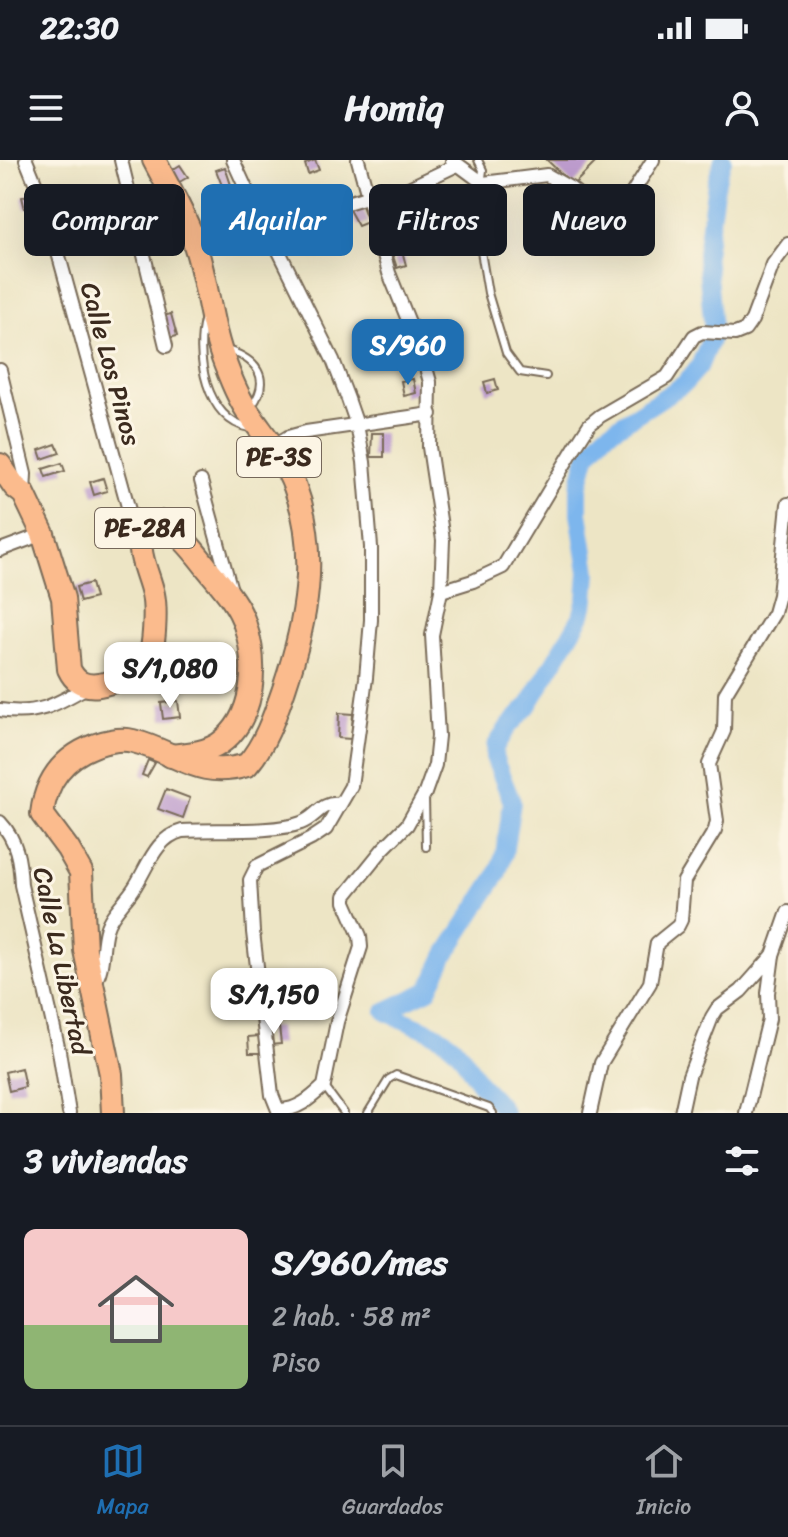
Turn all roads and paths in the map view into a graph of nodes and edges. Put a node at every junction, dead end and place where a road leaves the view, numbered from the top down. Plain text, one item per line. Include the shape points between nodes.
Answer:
1 (26, 160) edge
2 (121, 160) edge
3 (154, 160) edge
4 (233, 160) edge
5 (358, 160) edge
6 (478, 160) edge
7 (653, 160) edge
8 (454, 163) edge
9 (483, 183) junction
10 (244, 184) edge
11 (408, 184) edge
12 (369, 195) edge
13 (788, 244) edge
14 (281, 256) edge
15 (385, 256) edge
16 (209, 303) junction
17 (166, 346) dead end
18 (0, 370) edge
19 (546, 376) dead end
20 (431, 414) junction
21 (357, 425) junction
22 (261, 429) junction
23 (0, 465) edge
24 (201, 481) dead end
25 (24, 494) junction
26 (788, 504) edge
27 (143, 530) junction
28 (43, 534) junction
29 (0, 550) edge
30 (441, 591) junction
31 (234, 603) junction
32 (90, 685) junction
33 (0, 710) edge
34 (217, 745) junction
35 (170, 756) junction
36 (247, 765) junction
37 (425, 793) junction
38 (338, 804) junction
39 (0, 822) edge
40 (426, 847) dead end
41 (788, 912) edge
42 (773, 955) junction
43 (93, 986) junction
44 (324, 1086) junction
45 (277, 1111) edge
46 (69, 1113) edge
47 (113, 1113) edge
48 (344, 1113) edge
49 (368, 1113) edge
50 (493, 1113) edge
51 (590, 1113) edge
52 (681, 1113) edge
53 (746, 1113) edge

1 - 27 street, Calle Los Pinos via 46,209 130,514
2 - 17 street
3 - 16 highway, PE-3S via 193,237
4 - 10 street
5 - 12 street
6 - 9 lane
7 - 9 street via 619,214 611,216 547,175
8 - 9 street
8 - 11 street
9 - 19 lane via 476,222 488,293 506,353 520,372
13 - 30 street via 773,264 745,330 694,336 667,377 589,425 503,567
14 - 21 street via 333,360
15 - 20 street via 427,370
16 - 22 highway, PE-3S via 219,348
16 - 22 lane via 202,325 205,379 227,418 240,427
18 - 25 street via 25,474
20 - 21 street
20 - 30 street via 429,447 443,540
21 - 22 street via 288,437
21 - 38 street via 368,496 371,620 351,786
22 - 36 highway, PE-3S via 295,485 309,566 300,642 278,705
23 - 25 highway
24 - 31 street
25 - 28 highway
26 - 51 street via 774,613 725,694 724,731 709,764 715,830 684,881 681,920 657,943 650,983 601,1063
27 - 31 highway, PE-28A via 154,522 170,527
27 - 32 highway, PE-28A via 140,554 154,597 148,660 125,676
28 - 29 street
28 - 32 highway via 63,598 69,669 74,679
30 - 37 street via 432,635 438,736
31 - 34 highway, PE-28A via 246,626 248,704 235,729
32 - 33 street via 42,710
34 - 35 highway
34 - 36 highway
35 - 36 highway via 217,771
35 - 43 highway via 131,740 108,741 70,757 44,797 42,814 81,872 85,950
37 - 40 lane
37 - 44 street via 407,825 345,896 360,936 360,956 337,1022
38 - 43 street via 291,826 182,831 166,839 107,925 100,975
38 - 45 street via 326,829 257,866 250,880
39 - 46 street, Calle La Libertad via 14,840 20,864
41 - 42 street
42 - 52 street via 712,1017
42 - 53 street via 769,1019
43 - 47 highway via 111,1074
44 - 45 street via 292,1110
44 - 48 lane
49 - 50 lane via 389,1079 400,1075

